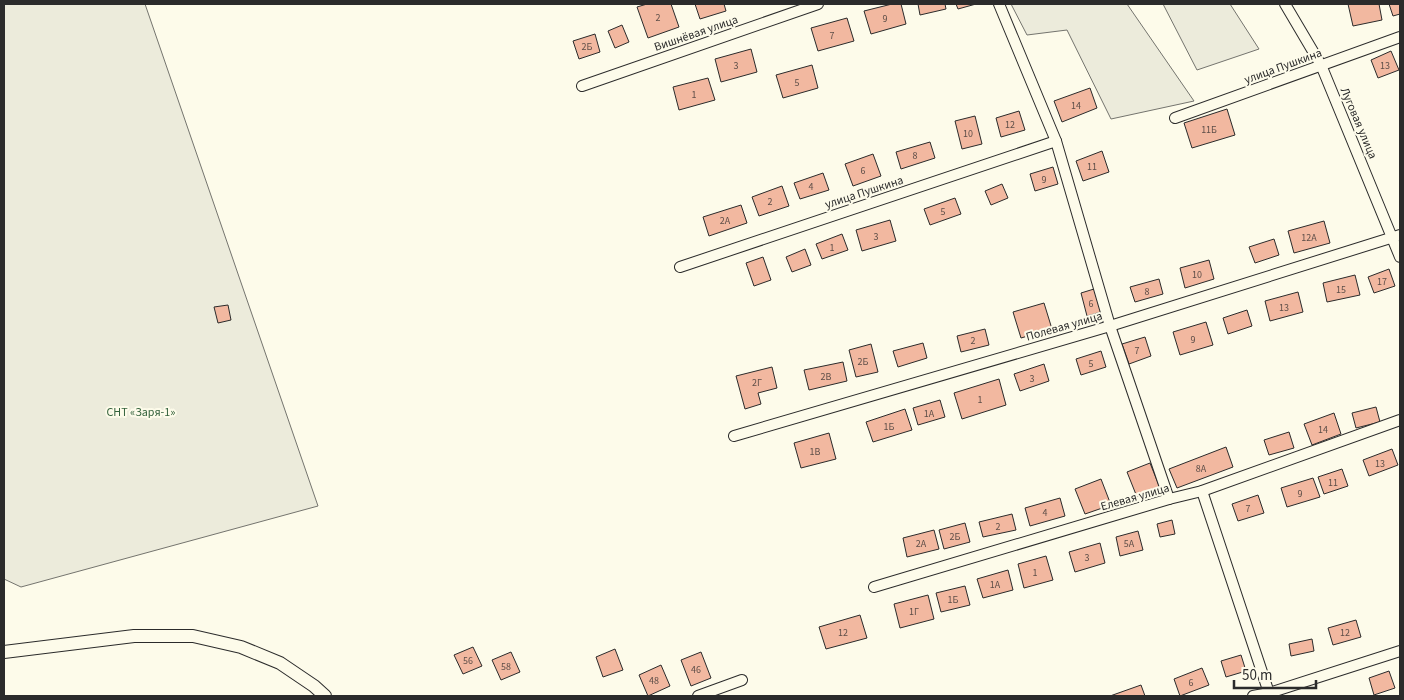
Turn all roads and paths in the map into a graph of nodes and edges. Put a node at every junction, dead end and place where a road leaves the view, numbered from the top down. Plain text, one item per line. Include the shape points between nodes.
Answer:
1 (818, 4) edge
2 (999, 4) edge
3 (1286, 4) edge
4 (1400, 37) edge
5 (1321, 65) junction
6 (582, 86) dead end
7 (1175, 118) dead end
8 (1056, 142) junction
9 (1396, 236) edge
10 (1400, 257) edge
11 (680, 267) dead end
12 (1110, 326) junction
13 (1400, 420) edge
14 (734, 436) dead end
15 (1202, 491) junction
16 (1169, 499) junction
17 (874, 587) dead end
18 (1400, 651) edge
19 (4, 652) edge
20 (742, 680) dead end
21 (1269, 693) junction
22 (325, 696) edge
23 (698, 696) edge
24 (1253, 696) edge

1 - 6 street, Вишнёвая улица
2 - 8 street
3 - 5 street, Луговая улица
4 - 5 street, улица Пушкина
5 - 7 street, улица Пушкина
5 - 9 street, Луговая улица
8 - 11 street, улица Пушкина
8 - 12 street
9 - 10 street, Луговая улица
9 - 12 street, Полевая улица
12 - 14 street, Полевая улица
12 - 16 street
13 - 15 street, Елевая улица
15 - 16 street, Елевая улица
15 - 21 street
16 - 17 street, Елевая улица
18 - 21 street
19 - 22 street via 134,636 193,636 241,648 280,663
20 - 23 street
21 - 24 street

